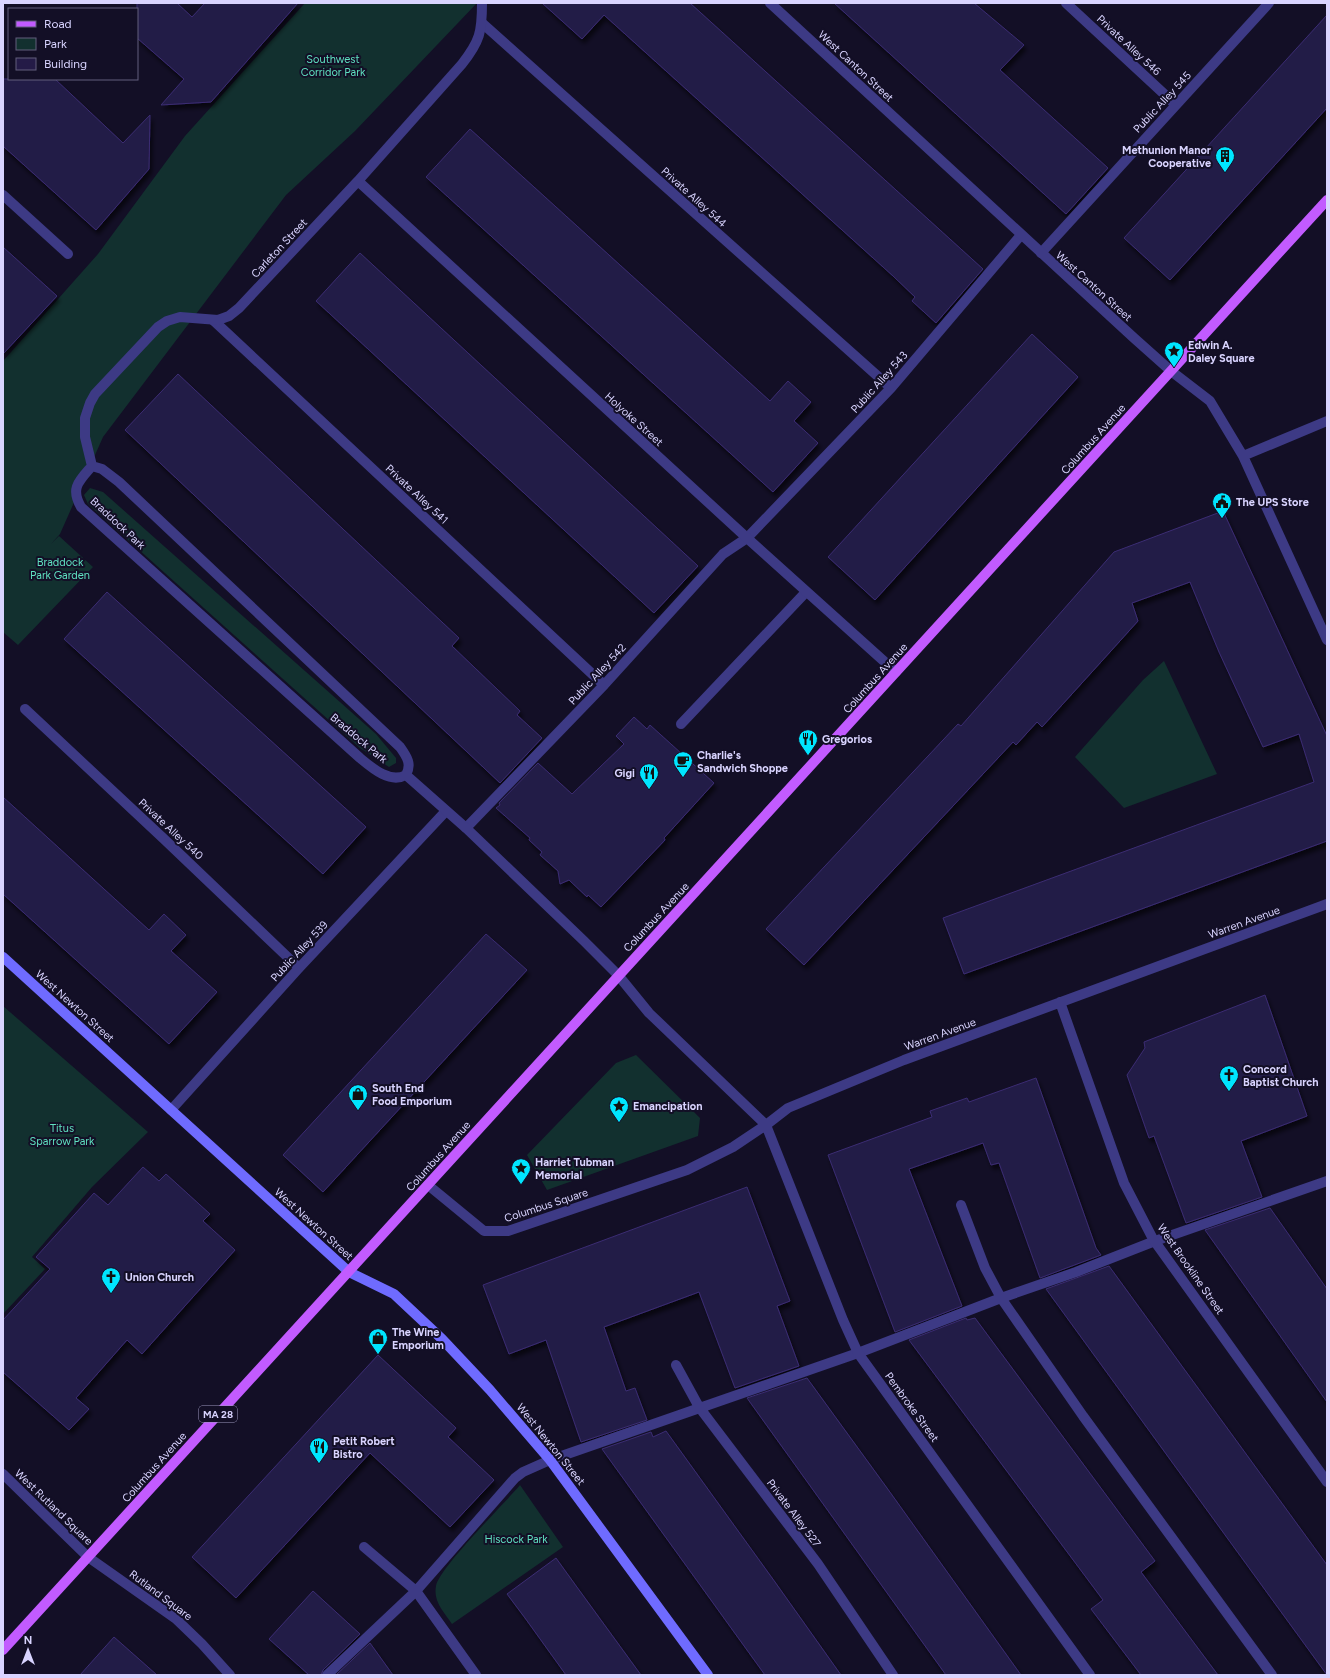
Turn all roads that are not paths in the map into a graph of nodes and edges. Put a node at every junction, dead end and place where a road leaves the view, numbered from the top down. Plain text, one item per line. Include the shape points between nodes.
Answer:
1 (482, 3) edge
2 (770, 3) edge
3 (1066, 3) edge
4 (1270, 3) edge
5 (482, 23) junction
6 (1176, 104) junction
7 (358, 181) junction
8 (3, 195) edge
9 (1327, 200) edge
10 (1021, 235) junction
11 (1041, 253) junction
12 (68, 254) dead end
13 (213, 320) junction
14 (1171, 371) junction
15 (891, 388) junction
16 (1327, 421) edge
17 (1243, 456) junction
18 (92, 466) junction
19 (746, 538) junction
20 (806, 592) junction
21 (1327, 640) edge
22 (896, 672) junction
23 (604, 685) junction
24 (25, 709) dead end
25 (681, 724) dead end
26 (406, 775) junction
27 (446, 811) junction
28 (466, 828) junction
29 (1327, 904) edge
30 (3, 957) edge
31 (299, 968) junction
32 (618, 975) junction
33 (1060, 1002) junction
34 (171, 1110) junction
35 (766, 1125) junction
36 (1327, 1181) edge
37 (428, 1184) junction
38 (961, 1205) dead end
39 (1155, 1240) junction
40 (349, 1272) junction
41 (1001, 1298) junction
42 (858, 1352) junction
43 (676, 1365) dead end
44 (699, 1407) junction
45 (550, 1460) junction
46 (3, 1474) edge
47 (1327, 1482) edge
48 (364, 1547) dead end
49 (88, 1557) junction
50 (416, 1591) junction
51 (3, 1650) edge
52 (230, 1675) edge
53 (327, 1675) edge
54 (476, 1675) edge
55 (708, 1675) edge
56 (893, 1675) edge
57 (1090, 1675) edge
58 (1272, 1675) edge

1 - 5 street, Carleton Street
2 - 10 street, West Canton Street
3 - 6 street, Private Alley 546
4 - 6 street, Public Alley 545
5 - 7 street, Carleton Street via 478,40 462,64
5 - 15 street, Private Alley 544
6 - 11 street, Public Alley 545
7 - 13 street, Carleton Street via 239,308 226,318
7 - 19 street, Holyoke Street
8 - 12 street
9 - 14 main road, Columbus Avenue / MA 28
10 - 11 street, West Canton Street
10 - 15 street, Public Alley 543
11 - 14 street, West Canton Street
13 - 18 street, Carleton Street via 180,317 166,321 95,394 87,410 85,423 85,437
13 - 23 street, Private Alley 541
14 - 17 street, West Canton Street via 1210,401
14 - 22 main road, Columbus Avenue / MA 28
15 - 19 street, Public Alley 543
16 - 17 street
17 - 21 street, West Canton Street
18 - 26 street, Braddock Park via 102,469 119,482 400,748 409,763
18 - 26 street, Braddock Park via 77,484 76,498 81,507 360,758 391,778 397,779
19 - 20 street, Holyoke Street
19 - 23 street, Public Alley 542 via 723,554
20 - 22 street, Holyoke Street
20 - 25 street
22 - 32 main road, Columbus Avenue / MA 28
23 - 28 street, Public Alley 542
24 - 31 street, Private Alley 540
26 - 27 street
27 - 28 street
27 - 31 street, Public Alley 539
28 - 32 street
29 - 33 street, Warren Avenue
30 - 34 main road, West Newton Street
31 - 34 street, Public Alley 539
32 - 35 street via 649,1013
32 - 37 main road, Columbus Avenue / MA 28
33 - 35 street, Warren Avenue via 807,1099 788,1108
33 - 39 street, West Brookline Street via 1124,1183
34 - 40 main road, West Newton Street
35 - 37 street, Columbus Square via 733,1147 687,1170 508,1231 484,1231
35 - 42 street, Pembroke Street
36 - 39 street
37 - 40 main road, Columbus Avenue / MA 28
38 - 41 street via 985,1268
39 - 41 street via 1076,1272
39 - 47 street, West Brookline Street
40 - 45 main road, West Newton Street via 394,1294 442,1339 490,1390
40 - 49 main road, Columbus Avenue / MA 28
41 - 42 street
41 - 58 street via 1083,1416
42 - 44 street
42 - 57 street, Pembroke Street
43 - 44 street, Private Alley 527
44 - 45 street
44 - 56 street, Private Alley 527 via 818,1564
45 - 50 street via 515,1478
45 - 55 main road, West Newton Street
46 - 49 street, West Rutland Square
48 - 50 street
49 - 51 main road, Columbus Avenue / MA 28
49 - 52 street, Rutland Square via 176,1619
50 - 53 street
50 - 54 street

